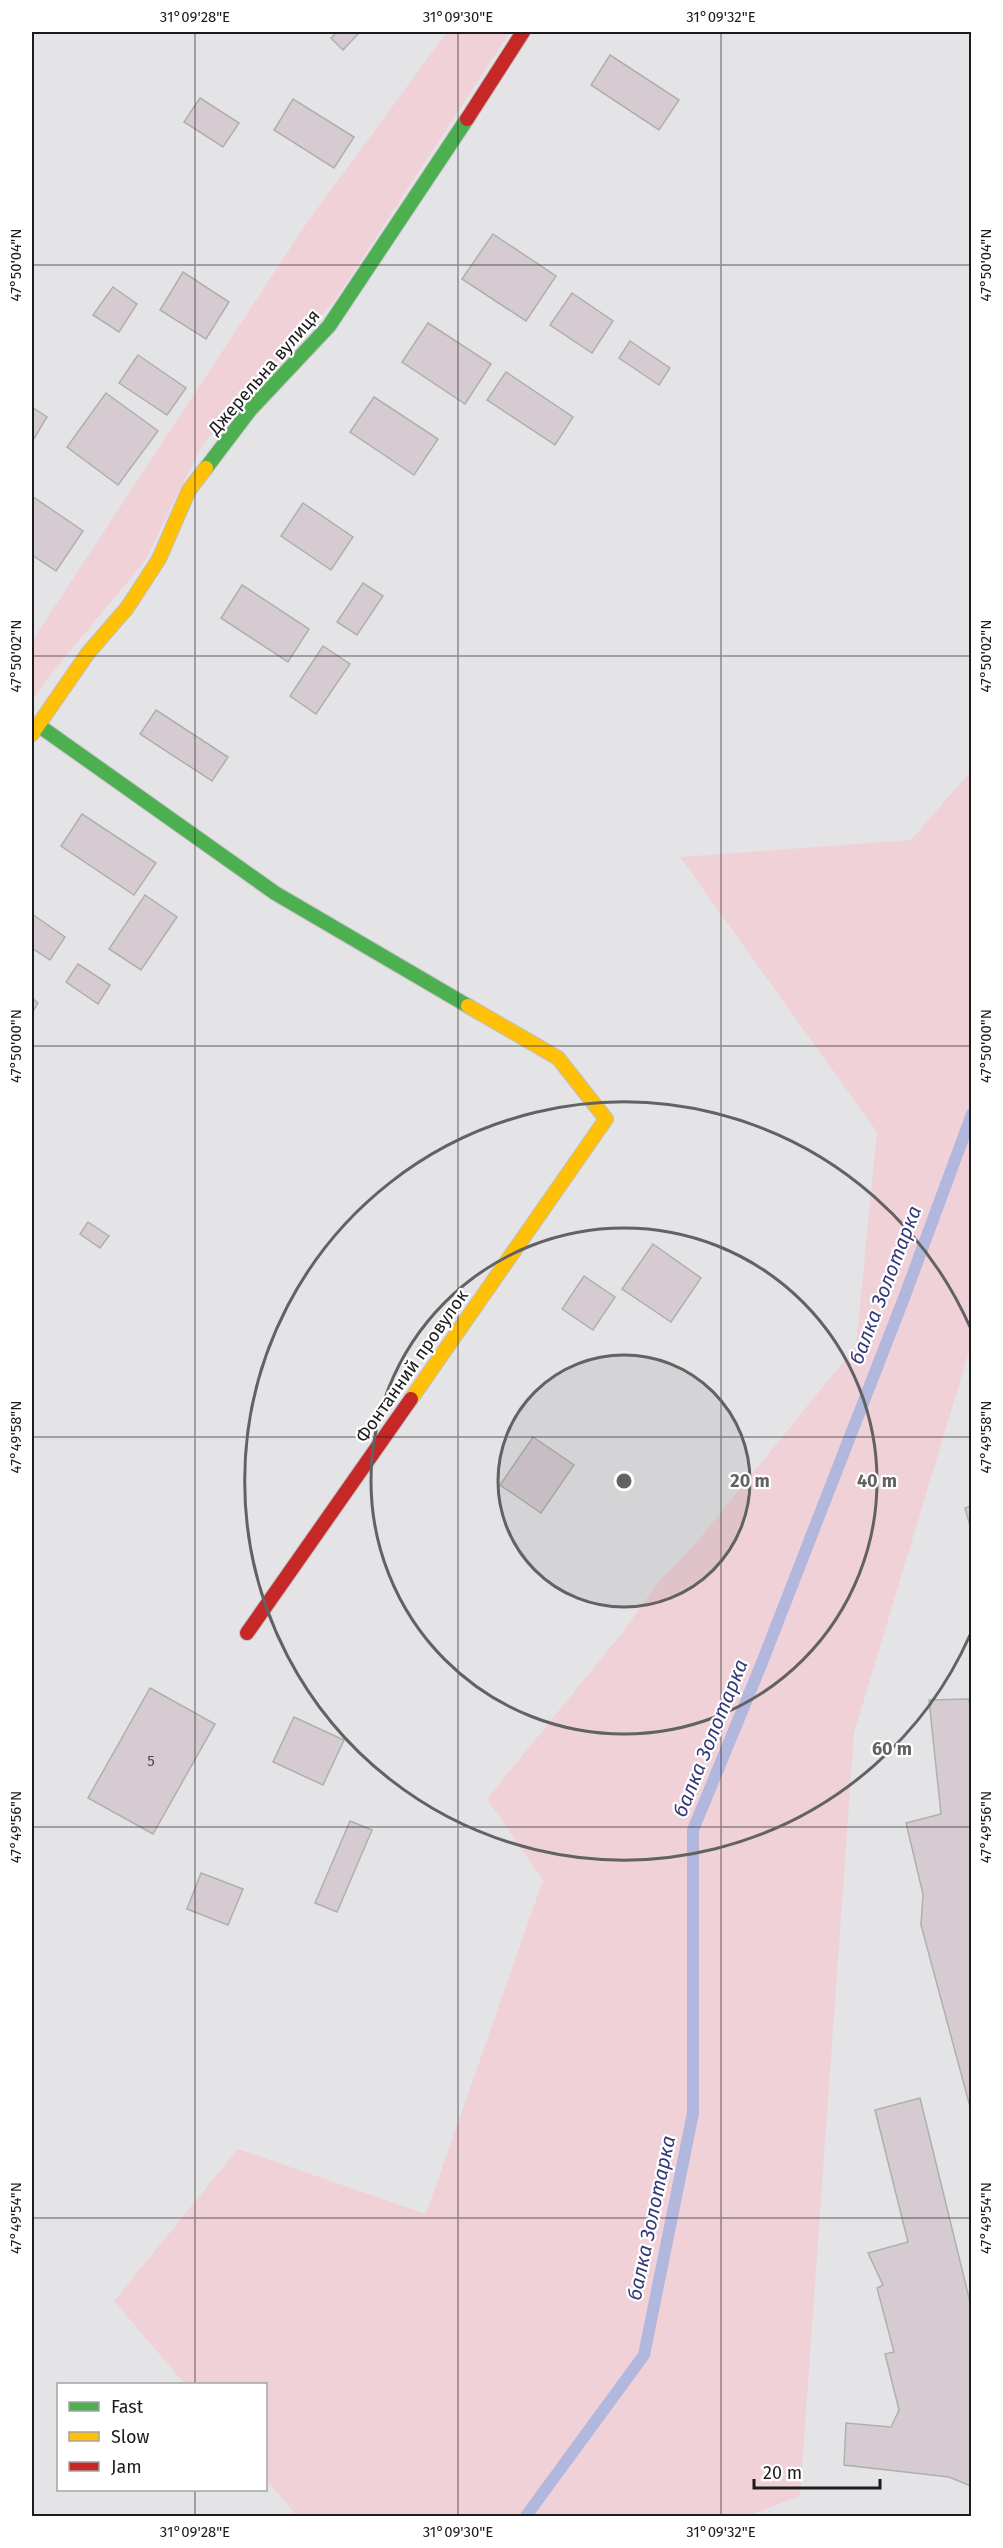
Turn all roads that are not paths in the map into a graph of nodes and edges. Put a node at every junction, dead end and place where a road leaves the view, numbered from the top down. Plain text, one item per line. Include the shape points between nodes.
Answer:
1 (523, 32) edge
2 (34, 730) edge
3 (247, 1633) dead end

1 - 2 street, Джерельна вулиця via 329,326 250,410 189,490 159,559 127,608 88,653
2 - 3 street, Фонтанний провулок via 275,893 558,1058 606,1119

